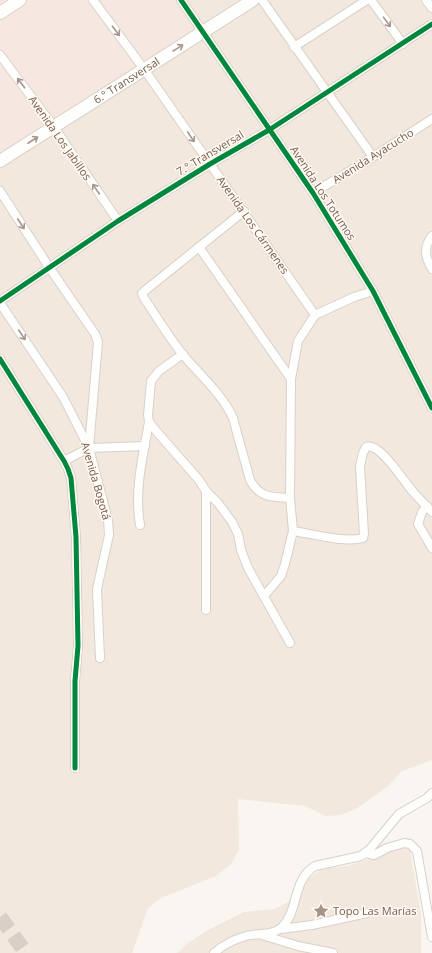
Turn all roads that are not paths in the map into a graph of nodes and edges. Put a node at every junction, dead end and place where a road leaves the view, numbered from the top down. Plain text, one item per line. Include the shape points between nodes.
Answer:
1 (20, 0) edge
2 (92, 0) edge
3 (180, 0) edge
4 (253, 0) edge
5 (262, 0) edge
6 (367, 0) edge
7 (371, 0) edge
8 (426, 0) edge
9 (432, 8) edge
10 (0, 13) edge
11 (432, 24) edge
12 (203, 32) junction
13 (403, 44) junction
14 (294, 47) junction
15 (0, 55) edge
16 (144, 69) junction
17 (327, 92) junction
18 (432, 119) edge
19 (54, 127) junction
20 (269, 130) junction
21 (373, 157) junction
22 (0, 161) edge
23 (210, 164) junction
24 (0, 191) edge
25 (313, 192) junction
26 (244, 210) junction
27 (118, 221) junction
28 (432, 236) edge
29 (199, 247) junction
30 (49, 267) junction
31 (432, 269) edge
32 (373, 291) junction
33 (0, 302) edge
34 (315, 315) junction
35 (182, 354) junction
36 (0, 360) edge
37 (291, 379) junction
38 (432, 408) edge
39 (150, 422) junction
40 (145, 446) junction
41 (89, 448) junction
42 (64, 462) junction
43 (206, 491) junction
44 (290, 498) junction
45 (430, 509) edge
46 (140, 525) dead end
47 (293, 531) junction
48 (432, 548) edge
49 (264, 596) junction
50 (206, 610) dead end
51 (290, 643) dead end
52 (100, 658) dead end
53 (76, 768) dead end
54 (432, 793) edge
55 (365, 853) junction
56 (367, 913) dead end
57 (280, 929) junction
58 (261, 935) junction
59 (432, 937) edge
60 (214, 953) edge
61 (333, 953) edge

1 - 10 street
2 -> 16 street, Avenida Los Cármenes
3 - 12 street, Avenida Los Totumos
4 - 12 street, 6.° Transversal
5 - 14 street
6 - 14 street
7 -> 13 street
8 - 9 street
11 - 13 street, 7.° Transversal
16 -> 12 street, 6.° Transversal
12 - 20 street, Avenida Los Totumos
13 - 17 street, 7.° Transversal
14 - 17 street
19 -> 15 street, Avenida Los Jabillos
16 - 19 street, 6.° Transversal
16 -> 23 street, Avenida Los Cármenes
17 - 20 street, 7.° Transversal
17 - 21 street
18 - 21 street, Avenida Ayacucho
22 -> 19 street, 6.° Transversal
27 -> 19 street, Avenida Los Jabillos
20 - 23 street, 7.° Transversal
20 - 25 street, Avenida Los Totumos
21 - 25 street, Avenida Ayacucho
23 - 26 street, Avenida Los Cármenes
23 - 27 street, 7.° Transversal
24 -> 30 street
25 - 32 street, Avenida Los Totumos
26 - 29 street
26 - 34 street, Avenida Los Cármenes
27 - 30 street, 7.° Transversal
28 - 31 street via 426,249 427,260
29 - 35 street via 142,292
29 - 37 street
30 - 33 street, 7.° Transversal
30 - 41 street via 98,342
32 - 34 street
32 - 38 street, Avenida Los Totumos
33 -> 41 street, Avenida Bogotá via 63,397
34 - 37 street via 298,342
35 - 39 street via 159,371 151,381 148,415
35 - 44 street via 230,410 253,486 260,494
36 - 42 street
37 - 44 street
39 - 40 street
39 - 43 street
40 - 41 street
40 - 46 street via 138,483
41 - 42 street
41 - 52 street, Avenida Bogotá via 108,520 109,535 97,589
42 - 53 street via 71,478 76,537
43 - 49 street via 232,522 248,568
43 - 50 street
44 - 47 street
45 - 47 street via 415,495 391,463 375,448 369,446 363,453 360,466 363,538 358,540
45 - 48 street via 422,512 418,524
47 - 49 street via 281,576
49 - 51 street
54 - 55 street via 400,814
55 - 57 street via 339,862 315,866 309,870 303,877 287,922
55 - 59 street via 374,855 404,842 417,851
56 - 57 street
57 - 58 street
58 - 60 street via 247,936 222,946
58 - 61 street

